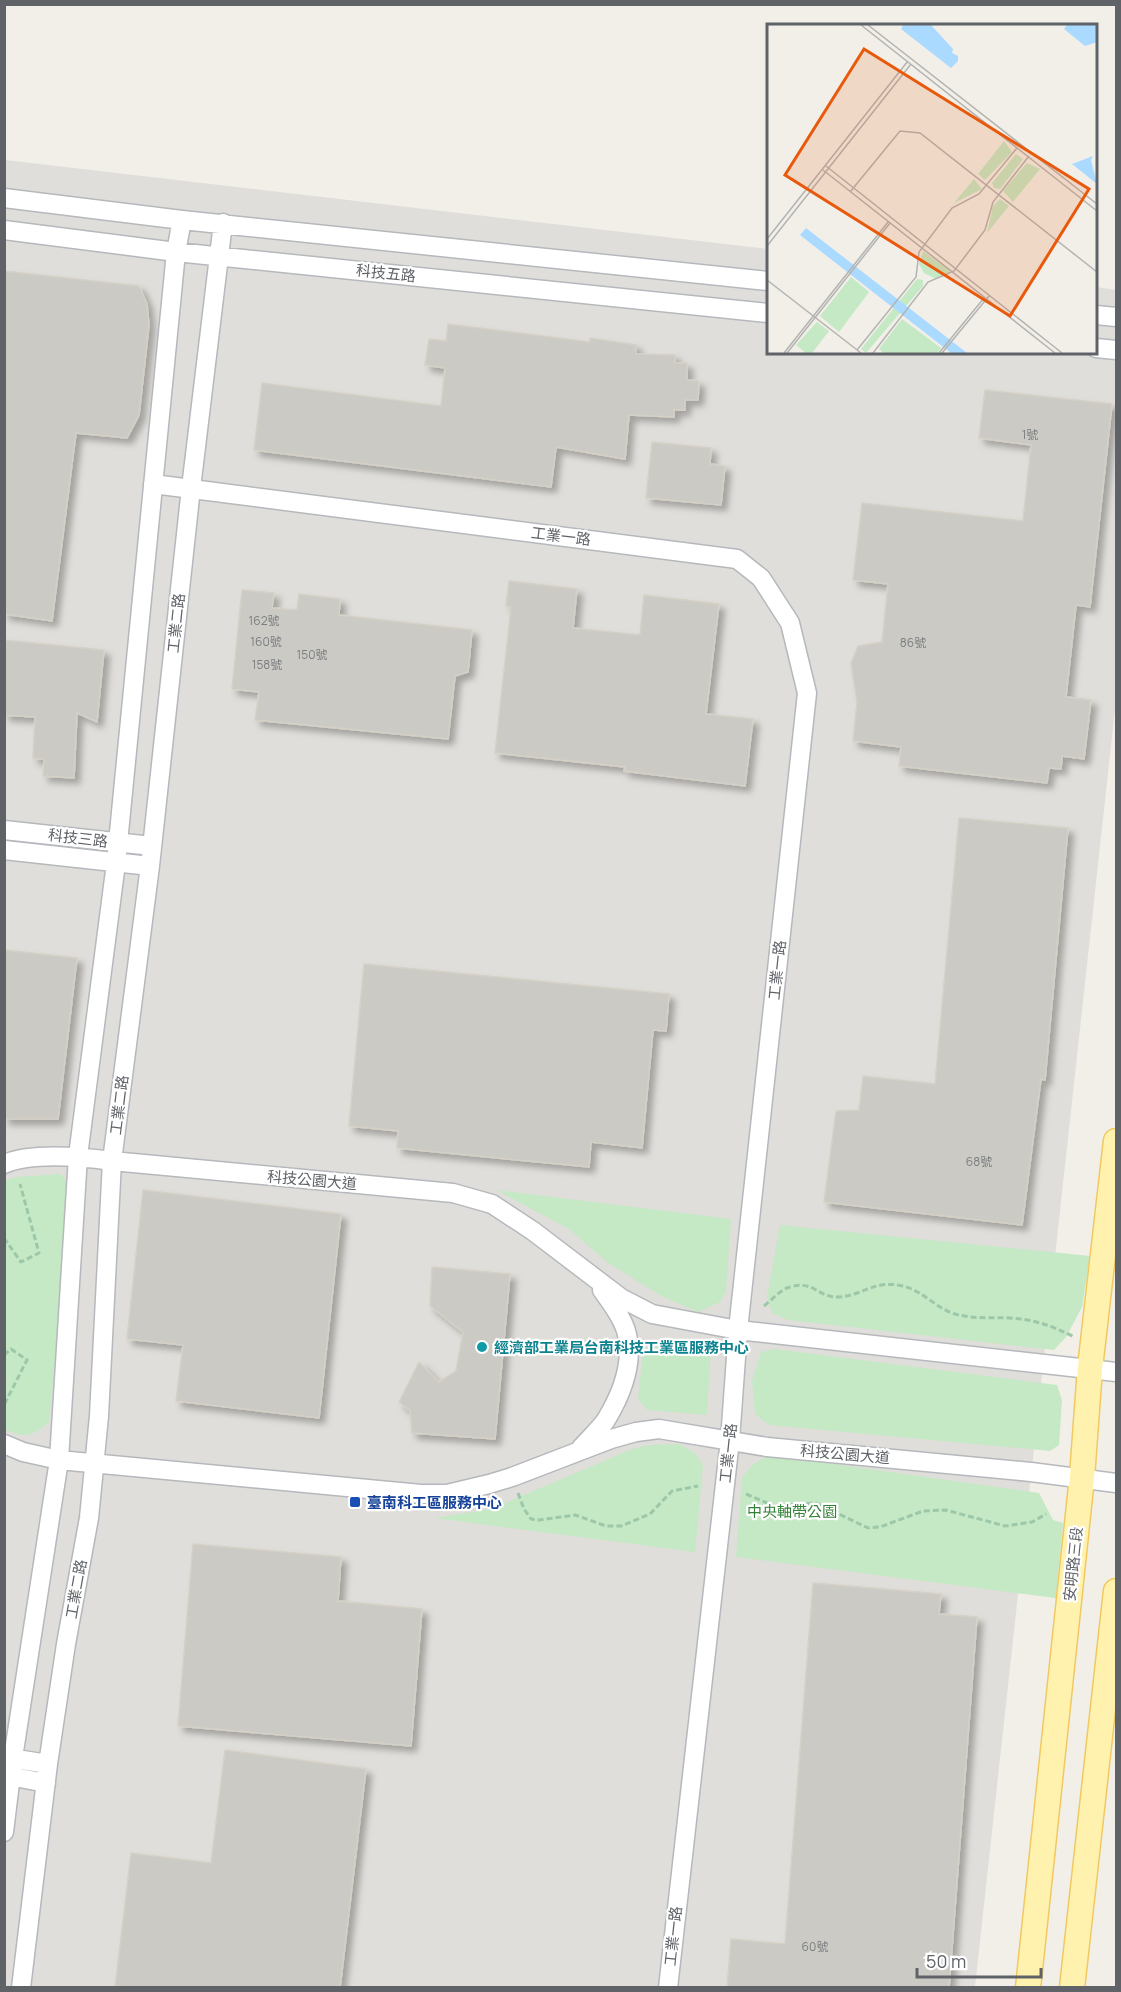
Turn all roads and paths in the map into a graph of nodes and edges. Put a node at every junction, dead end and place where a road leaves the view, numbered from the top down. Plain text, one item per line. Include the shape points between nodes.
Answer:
1 (4, 198) edge
2 (182, 220) junction
3 (223, 223) junction
4 (4, 230) edge
5 (176, 252) junction
6 (218, 255) junction
7 (767, 281) edge
8 (767, 313) edge
9 (1097, 315) edge
10 (1116, 317) edge
11 (1097, 348) edge
12 (1116, 350) edge
13 (153, 484) junction
14 (191, 488) junction
15 (4, 830) edge
16 (117, 843) junction
17 (152, 846) junction
18 (4, 850) edge
19 (116, 862) junction
20 (150, 866) junction
21 (1116, 1141) edge
22 (78, 1156) junction
23 (112, 1161) junction
24 (4, 1164) edge
25 (20, 1184) dead end
26 (5, 1241) edge
27 (594, 1279) junction
28 (765, 1306) dead end
29 (738, 1330) junction
30 (1074, 1337) dead end
31 (4, 1355) edge
32 (1090, 1368) junction
33 (1116, 1372) edge
34 (4, 1405) edge
35 (730, 1440) junction
36 (4, 1444) edge
37 (578, 1452) junction
38 (59, 1460) junction
39 (94, 1463) junction
40 (1082, 1477) junction
41 (512, 1478) junction
42 (1116, 1483) edge
43 (698, 1486) dead end
44 (746, 1494) dead end
45 (1046, 1514) dead end
46 (1116, 1591) edge
47 (48, 1764) junction
48 (8, 1766) edge
49 (46, 1784) junction
50 (4, 1832) edge
51 (21, 1988) edge
52 (668, 1988) edge
53 (1028, 1988) edge
54 (1072, 1988) edge

1 - 2 street
2 - 3 street
2 - 5 street
3 - 6 street, 工業二路
3 - 7 street
4 - 5 street, 科技五路
5 - 6 street, 科技五路
5 - 13 street
6 - 8 street, 科技五路
6 - 14 street, 工業二路
9 - 10 street
11 - 12 street
13 - 14 street, 工業一路
13 - 16 street
14 - 17 street, 工業二路
14 - 29 street, 工業一路 via 737,559 761,578 790,624 807,693
15 - 16 street, 科技三路
16 - 17 street, 科技三路
16 - 19 street
17 - 20 street, 工業二路
18 - 19 street, 科技三路
19 - 20 street, 科技三路
19 - 22 street
20 - 23 street, 工業二路
21 - 32 main road, 安明路三段
22 - 23 street, 科技公園大道
22 - 24 street, 科技公園大道
22 - 38 street
23 - 27 street, 科技公園大道 via 453,1193 492,1204
23 - 39 street, 工業二路
25 - 26 path via 39,1253 21,1262
27 - 29 street, 科技公園大道 via 652,1314
27 - 37 street, 科技公園大道 via 622,1322 629,1357 625,1381 605,1421
28 - 30 path via 786,1288 801,1285 838,1297 875,1285 904,1286 958,1315 1034,1320
29 - 32 street, 科技公園大道
29 - 35 street, 工業一路
31 - 34 path via 11,1349 27,1360
32 - 33 street, 科技公園大道
32 - 40 main road, 安明路三段
35 - 37 street, 科技公園大道 via 659,1429 636,1432
35 - 40 street, 科技公園大道 via 767,1447
35 - 52 street, 工業一路
36 - 38 street, 科技公園大道
37 - 41 street, 科技公園大道
38 - 39 street, 科技公園大道
38 - 48 street
39 - 41 street, 科技公園大道 via 421,1494 447,1494
39 - 47 street, 工業二路
40 - 42 street, 科技公園大道
40 - 53 main road, 安明路三段
41 - 43 path via 531,1519 575,1515 606,1526 635,1522 650,1514 672,1491
44 - 45 path via 774,1506 816,1503 868,1528 923,1510 946,1510 1005,1526 1032,1522
46 - 54 main road
47 - 48 street
47 - 49 street, 工業二路
48 - 49 street
48 - 50 street
49 - 51 street, 工業二路

